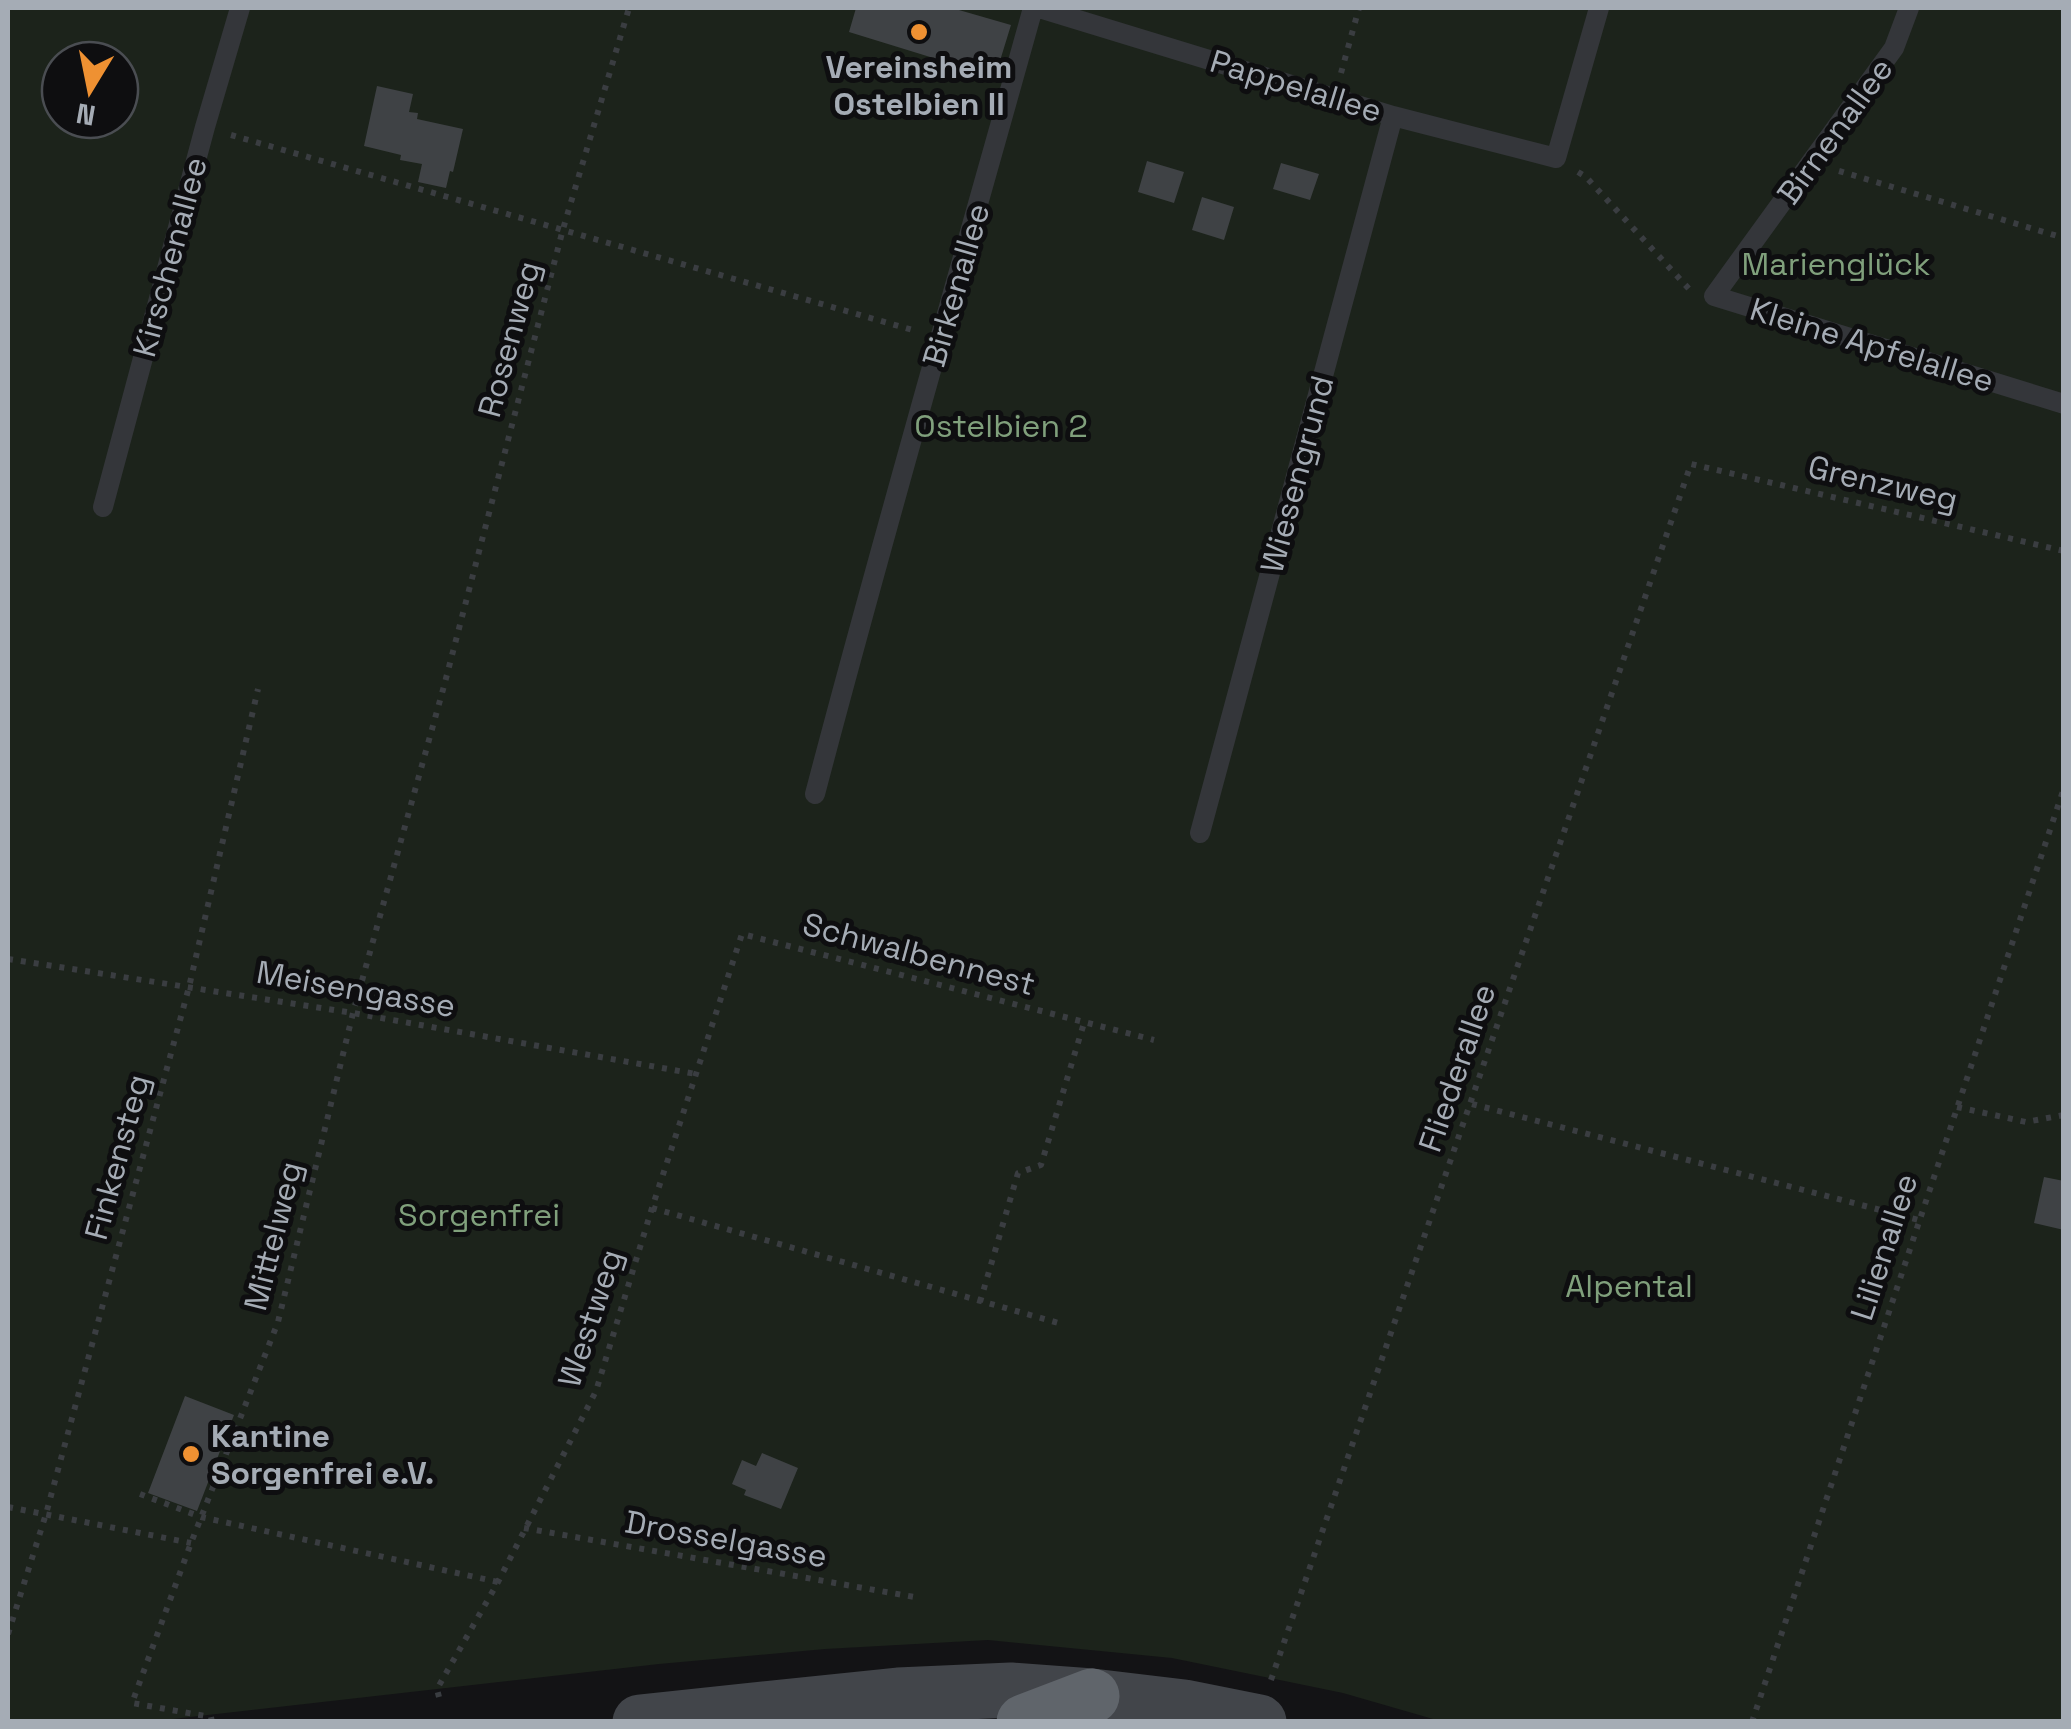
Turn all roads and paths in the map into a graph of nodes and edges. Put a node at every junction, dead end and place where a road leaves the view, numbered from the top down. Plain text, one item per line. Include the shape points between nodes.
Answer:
1 (240, 8) edge
2 (629, 8) edge
3 (1036, 8) edge
4 (1360, 8) edge
5 (1599, 8) edge
6 (1909, 8) edge
7 (1333, 98) junction
8 (1393, 116) junction
9 (205, 127) junction
10 (1556, 158) junction
11 (1812, 163) junction
12 (564, 229) junction
13 (2064, 238) edge
14 (1714, 296) junction
15 (942, 338) junction
16 (2064, 404) edge
17 (1691, 464) joint
18 (103, 508) dead end
19 (2064, 551) edge
20 (444, 686) joint
21 (258, 689) dead end
22 (2064, 788) edge
23 (815, 794) dead end
24 (1200, 833) dead end
25 (742, 934) joint
26 (8, 959) edge
27 (189, 987) junction
28 (354, 1012) junction
29 (1084, 1023) junction
30 (1154, 1040) dead end
31 (696, 1074) junction
32 (1472, 1104) junction
33 (1957, 1107) junction
34 (2064, 1115) edge
35 (652, 1208) junction
36 (1920, 1220) junction
37 (980, 1302) junction
38 (1062, 1324) dead end
39 (140, 1494) dead end
40 (8, 1507) edge
41 (46, 1514) junction
42 (200, 1518) junction
43 (524, 1528) junction
44 (191, 1542) junction
45 (498, 1582) junction
46 (920, 1598) dead end
47 (8, 1634) edge
48 (1092, 1696) junction
49 (439, 1697) dead end
50 (1264, 1705) edge
51 (212, 1722) edge
52 (640, 1722) edge
53 (1024, 1722) edge
54 (1752, 1722) edge

1 - 9 lane, Kirschenallee
2 - 12 path, Rosenweg
3 - 7 lane, Pappelallee
3 - 15 lane, Birkenallee
4 - 7 path
5 - 10 lane
6 - 11 lane, Birnenallee via 1894,48
7 - 8 lane, Pappelallee
8 - 10 lane, Pappelallee
8 - 24 lane, Wiesengrund
9 - 12 path
9 - 18 lane, Kirschenallee
10 - 14 path, Kleine Apfelallee via 1586,177 1688,289
11 - 13 path
11 - 14 lane, Birnenallee
12 - 15 path
12 - 20 path, Rosenweg
14 - 16 lane, Kleine Apfelallee
15 - 23 lane, Birkenallee
17 - 19 path, Grenzweg
17 - 32 path, Fliederallee
20 - 28 path, Mittelweg
21 - 27 path, Finkensteg
22 - 33 path, Lilienallee
25 - 29 path, Schwalbennest
25 - 31 path, Westweg
26 - 27 path, Meisengasse
27 - 28 path, Meisengasse
27 - 41 path, Finkensteg
28 - 31 path, Meisengasse
28 - 42 path, Mittelweg via 278,1322
29 - 30 path, Schwalbennest
29 - 37 path via 1041,1165 1018,1173
31 - 35 path, Westweg
32 - 36 path
32 - 50 path, Fliederallee
33 - 34 path via 2026,1122
33 - 36 path, Lilienallee
35 - 37 path
35 - 43 path, Westweg via 596,1390
36 - 54 path, Lilienallee
37 - 38 path
39 - 42 path
40 - 41 path
41 - 44 path
41 - 47 path, Finkensteg
42 - 44 path, Mittelweg
42 - 45 path
43 - 45 path, Westweg
43 - 46 path, Drosselgasse
44 - 51 path, Mittelweg via 132,1703 211,1716
45 - 49 path, Westweg
48 - 50 main road via 1184,1707
48 - 52 main road via 937,1693
48 - 53 highway

